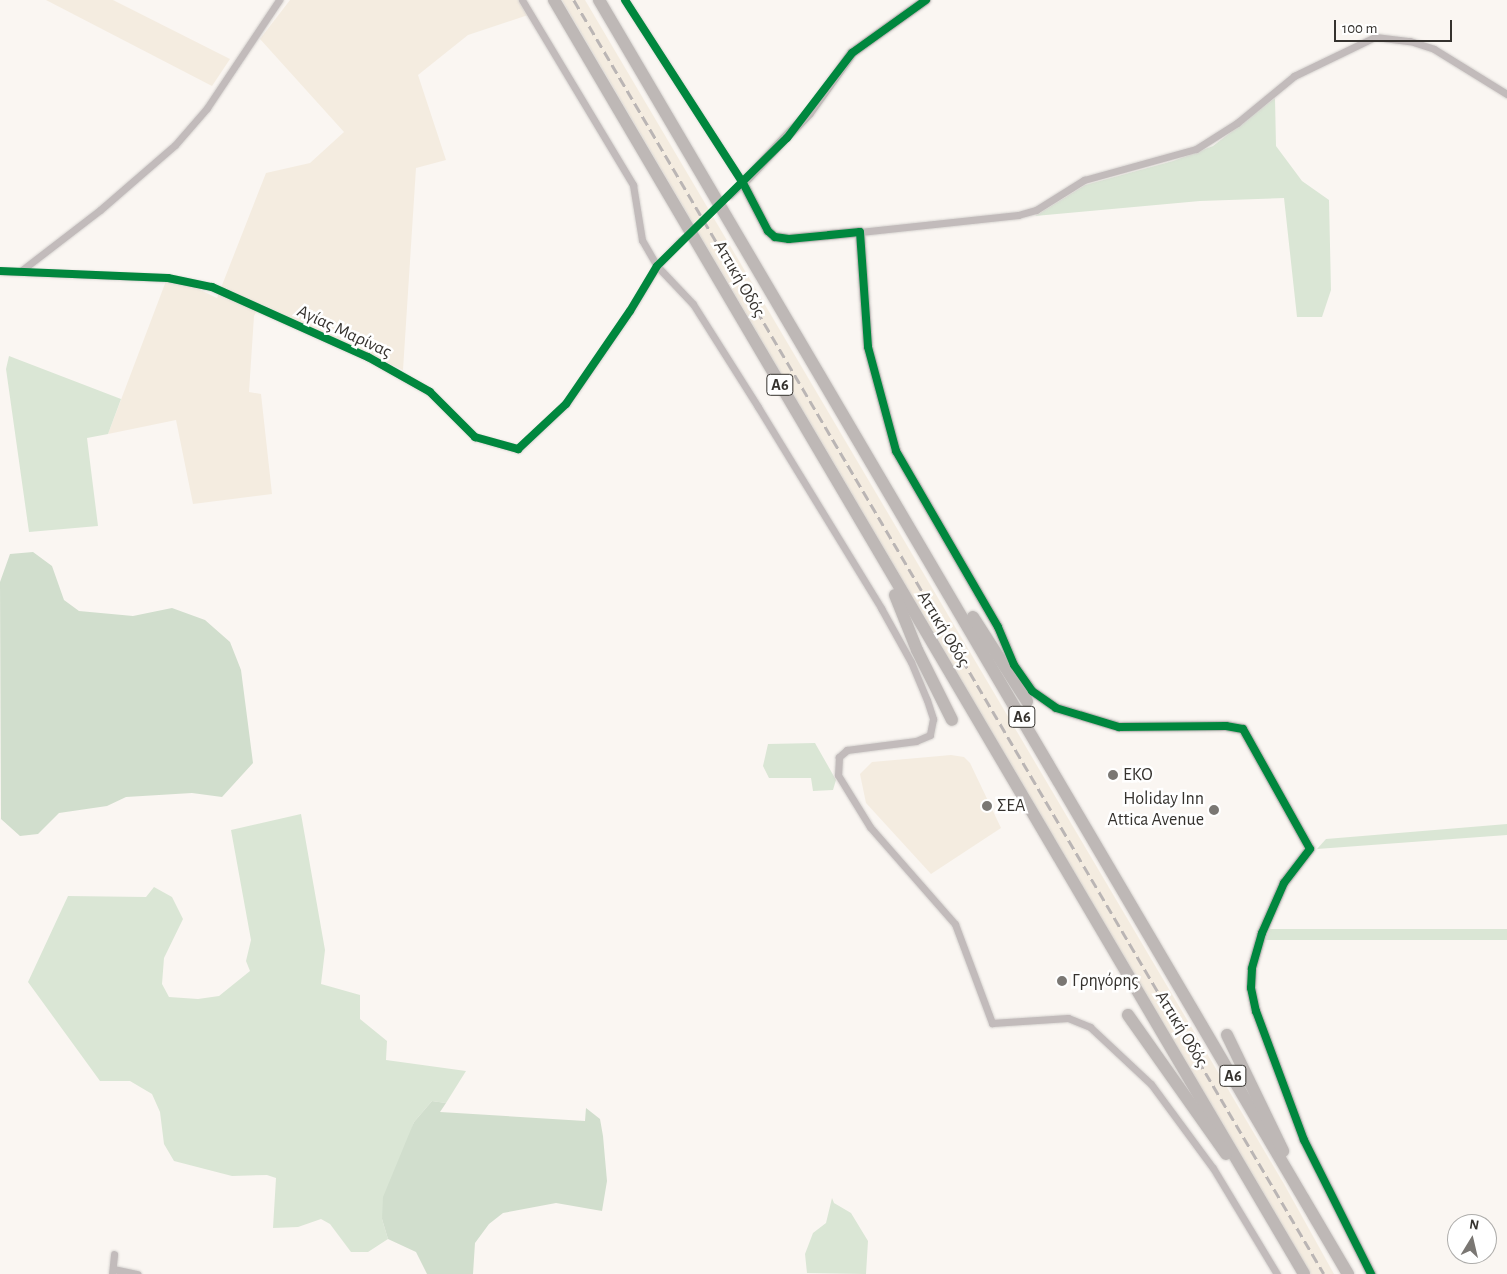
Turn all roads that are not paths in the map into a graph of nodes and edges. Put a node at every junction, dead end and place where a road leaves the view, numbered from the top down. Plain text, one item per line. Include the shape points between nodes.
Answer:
1 (279, 0) edge
2 (522, 0) edge
3 (554, 0) edge
4 (599, 0) edge
5 (625, 0) edge
6 (926, 0) edge
7 (1507, 94) edge
8 (743, 183) junction
9 (730, 195) tunnel mouth
10 (860, 232) junction
11 (680, 241) tunnel mouth
12 (657, 266) junction
13 (22, 270) junction
14 (0, 271) edge
15 (869, 456) junction
16 (880, 558) junction
17 (1027, 701) dead end
18 (952, 720) dead end
19 (1128, 1015) dead end
20 (1227, 1035) dead end
21 (1290, 1175) junction
22 (1257, 1192) junction
23 (114, 1254) dead end
24 (113, 1272) edge
25 (137, 1274) edge
26 (1277, 1274) edge
27 (1304, 1274) edge
28 (1348, 1274) edge
29 (1371, 1274) edge

1 - 13 street via 207,108 175,145 100,210 50,245
2 - 12 street via 633,185 642,240
3 - 16 highway, Αττική Οδός / Α6
4 - 15 highway, Αττική Οδός / Α6
5 - 8 street
6 - 8 street via 852,53 809,113
7 - 10 street via 1434,49 1410,41 1375,37 1294,76 1237,123 1196,149 1160,162 1092,177 1036,210 1018,215
8 - 9 street
8 - 10 street via 768,231 776,237 789,239
10 - 29 street via 868,347 896,451 998,627 1019,675 1042,700 1100,723 1128,728 1226,726 1243,729 1310,849 1275,898 1256,951 1251,988 1304,1140
11 - 12 street
12 - 13 street, Αγίας Μαρίνας via 566,404 518,449 475,437 430,392 368,357 212,287 168,278
12 - 26 street via 693,304 758,407 881,608 911,662 927,700 933,719 930,735 916,741 858,746 847,750 839,757 838,775 870,827 955,924 992,1023 1068,1018 1090,1027 1151,1084 1213,1168
13 - 14 street, Αγίας Μαρίνας
15 - 17 highway via 908,508
15 - 21 highway, Αττική Οδός / Α6
16 - 18 highway via 918,650
16 - 22 highway, Αττική Οδός / Α6
19 - 22 highway via 1222,1149
20 - 21 highway via 1279,1139
21 - 28 highway, Αττική Οδός / Α6
22 - 27 highway, Αττική Οδός / Α6
23 - 24 street
24 - 25 street

